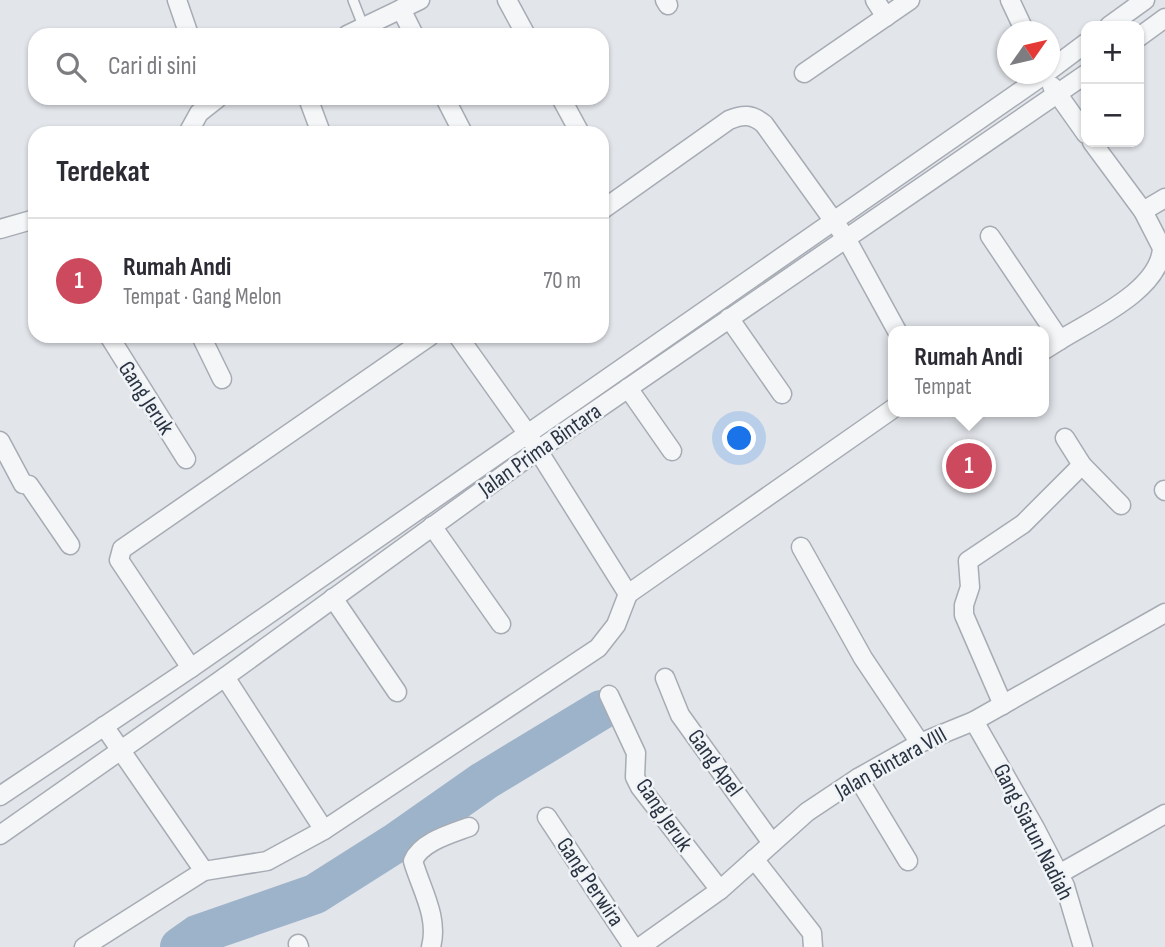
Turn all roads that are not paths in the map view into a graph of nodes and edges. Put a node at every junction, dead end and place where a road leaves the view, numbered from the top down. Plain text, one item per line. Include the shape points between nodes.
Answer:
1 (177, 0) edge
2 (353, 0) edge
3 (419, 0) edge
4 (507, 0) edge
5 (876, 0) edge
6 (910, 0) edge
7 (1010, 0) edge
8 (1145, 0) edge
9 (401, 9) junction
10 (886, 17) junction
11 (1165, 18) edge
12 (1020, 21) edge
13 (1116, 21) edge
14 (187, 28) edge
15 (355, 28) edge
16 (363, 28) edge
17 (410, 28) edge
18 (522, 28) edge
19 (1144, 33) edge
20 (1081, 47) edge
21 (1060, 62) edge
22 (804, 73) dead end
23 (1081, 79) edge
24 (1030, 84) edge
25 (1051, 84) edge
26 (1058, 95) junction
27 (209, 105) edge
28 (311, 105) edge
29 (449, 105) edge
30 (565, 105) edge
31 (192, 126) edge
32 (318, 126) edge
33 (459, 126) edge
34 (576, 126) edge
35 (1081, 127) edge
36 (1096, 147) edge
37 (1165, 198) edge
38 (609, 205) edge
39 (1143, 211) junction
40 (833, 219) junction
41 (28, 221) edge
42 (0, 229) edge
43 (990, 236) dead end
44 (846, 238) junction
45 (729, 318) junction
46 (894, 326) edge
47 (1060, 340) junction
48 (113, 343) edge
49 (204, 343) edge
50 (420, 343) edge
51 (463, 343) edge
52 (1049, 347) edge
53 (222, 379) dead end
54 (628, 388) junction
55 (782, 394) dead end
56 (888, 412) edge
57 (527, 433) junction
58 (1065, 438) dead end
59 (0, 441) edge
60 (538, 450) junction
61 (672, 451) dead end
62 (186, 459) dead end
63 (1082, 465) junction
64 (1121, 505) dead end
65 (432, 526) junction
66 (70, 545) dead end
67 (801, 547) dead end
68 (628, 594) junction
69 (333, 598) junction
70 (1165, 612) edge
71 (501, 624) dead end
72 (191, 668) junction
73 (225, 677) junction
74 (665, 678) dead end
75 (397, 692) dead end
76 (609, 695) dead end
77 (1003, 705) junction
78 (974, 721) junction
79 (104, 726) junction
80 (920, 743) junction
81 (122, 749) junction
82 (858, 778) junction
83 (0, 796) edge
84 (1165, 814) edge
85 (547, 817) dead end
86 (469, 827) dead end
87 (324, 830) junction
88 (0, 835) edge
89 (772, 843) junction
90 (754, 859) junction
91 (908, 861) dead end
92 (204, 871) junction
93 (1059, 874) junction
94 (720, 890) junction
95 (84, 947) edge
96 (431, 947) edge
97 (633, 947) edge
98 (640, 947) edge
99 (813, 947) edge
100 (1083, 947) edge

1 - 14 street
2 - 15 lane
3 - 9 street
4 - 18 street
5 - 10 street
6 - 10 street
7 - 12 street
8 - 13 street
9 - 16 street
9 - 17 street
10 - 22 street
11 - 19 street
20 - 21 street
23 - 26 street, Jalan Prima Bintara
24 - 40 street, Jalan Prima Bintara
25 - 26 street
26 - 35 street
26 - 44 street, Jalan Prima Bintara
27 - 31 street
28 - 32 street
29 - 33 street
30 - 34 street
36 - 39 street
37 - 39 street
38 - 40 street via 729,120 748,115 764,124
39 - 47 street via 1162,248 1158,268 1125,300
40 - 44 street
40 - 57 street, Jalan Prima Bintara
41 - 42 street
43 - 47 street
44 - 45 street, Jalan Prima Bintara
44 - 46 street
45 - 54 street, Jalan Prima Bintara
45 - 55 street
47 - 52 street
48 - 62 street, Gang Jeruk
49 - 53 street
50 - 72 street via 122,549 119,560
51 - 57 street
54 - 60 street, Jalan Prima Bintara
54 - 61 street
56 - 68 street
57 - 60 street
57 - 72 street, Jalan Prima Bintara
58 - 63 street
59 - 66 street via 23,484 29,485
60 - 65 street, Jalan Prima Bintara
60 - 68 street
63 - 64 street
63 - 77 street via 1023,524 971,558 968,567 970,587 964,615
65 - 69 street, Jalan Prima Bintara
65 - 71 street
67 - 80 street via 863,658
68 - 87 street via 617,625 598,648
69 - 73 street, Jalan Prima Bintara
69 - 75 street
70 - 77 street, Jalan Bintara VIII
72 - 79 street, Jalan Prima Bintara
73 - 81 street, Jalan Prima Bintara
73 - 87 street
74 - 89 street, Gang Apel via 680,715
76 - 94 street, Gang Jeruk via 636,753 635,777 640,787
77 - 78 street, Jalan Bintara VIII
78 - 80 street, Jalan Bintara VIII
78 - 93 street, Gang Siatun Nadiah
79 - 81 street
79 - 83 street, Jalan Prima Bintara
80 - 82 street, Jalan Bintara VIII
81 - 88 street, Jalan Prima Bintara
81 - 92 street
82 - 89 street, Jalan Bintara VIII via 807,812
82 - 91 street
84 - 93 street
85 - 97 street, Gang Perwira
86 - 96 street via 416,853 413,861 427,895
87 - 92 street via 267,861
89 - 90 street, Jalan Bintara VIII
90 - 94 street, Jalan Bintara VIII
90 - 99 street via 812,933
92 - 95 street
93 - 100 street, Gang Siatun Nadiah
94 - 98 street, Jalan Bintara VIII

